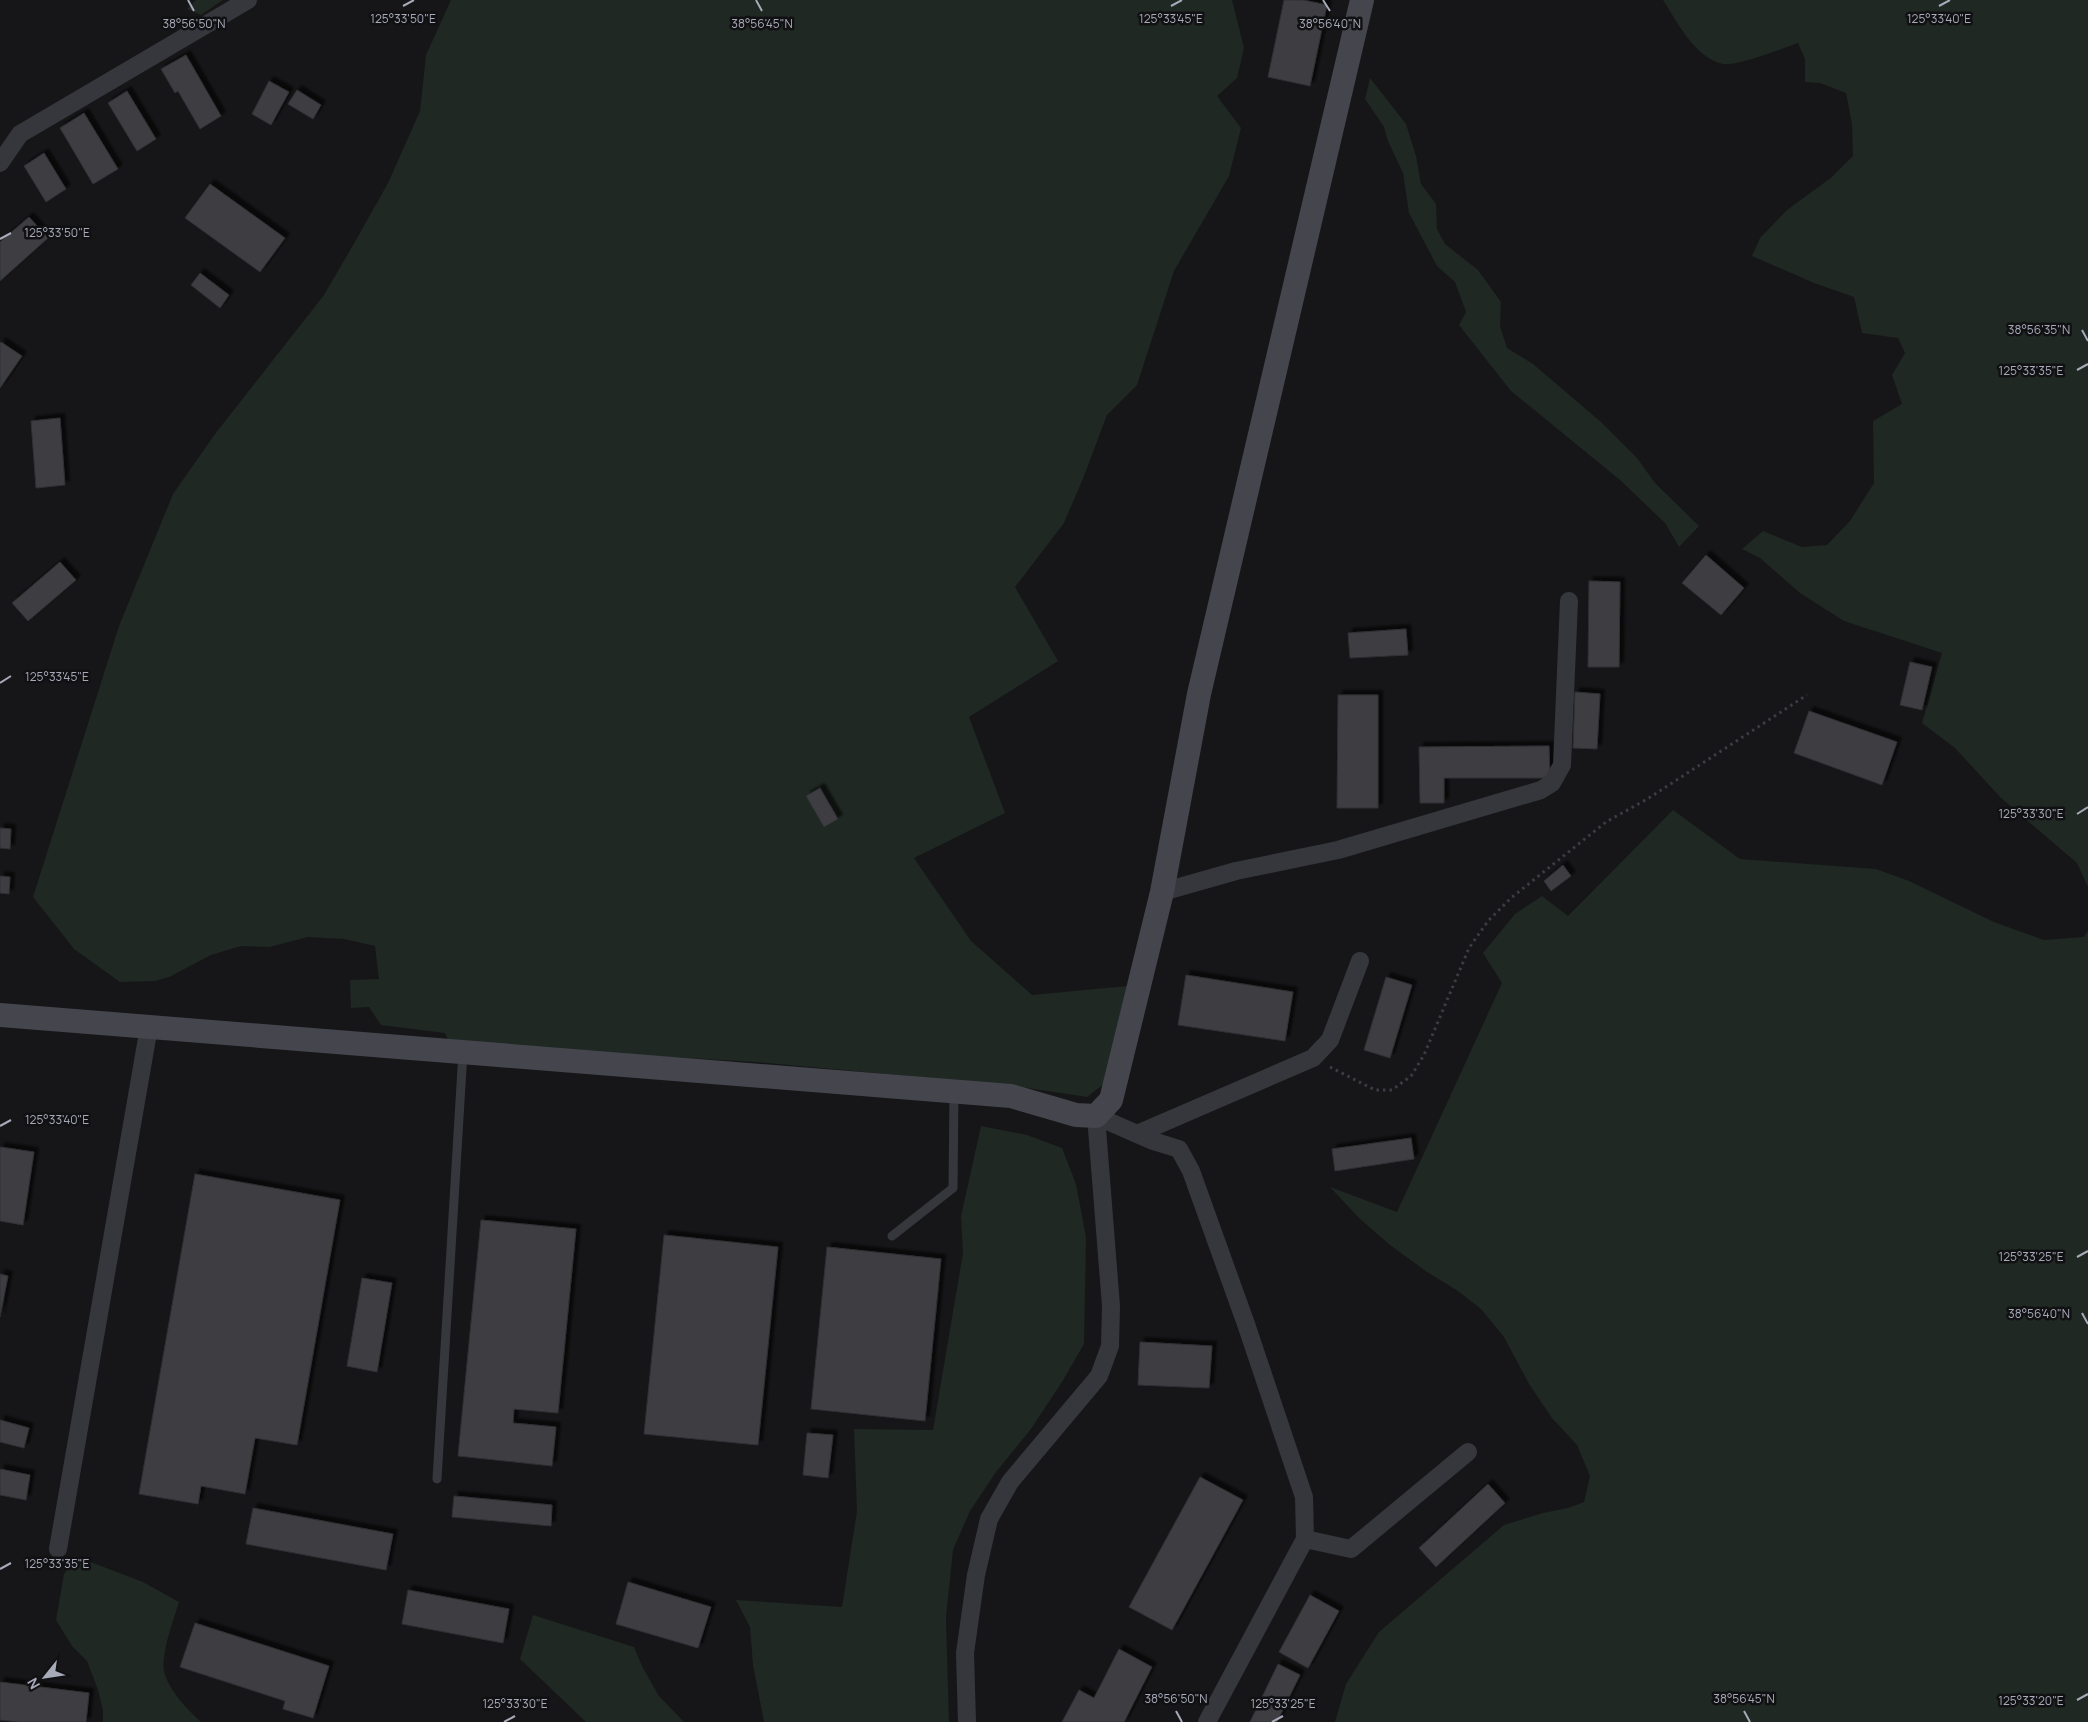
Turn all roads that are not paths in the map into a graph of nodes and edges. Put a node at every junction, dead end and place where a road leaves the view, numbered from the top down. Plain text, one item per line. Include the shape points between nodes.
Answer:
1 (248, 0) edge
2 (1362, 0) edge
3 (0, 162) edge
4 (1569, 601) dead end
5 (1162, 892) junction
6 (1360, 961) dead end
7 (0, 1015) edge
8 (149, 1027) junction
9 (463, 1052) junction
10 (954, 1092) junction
11 (1096, 1116) junction
12 (1137, 1134) junction
13 (892, 1236) dead end
14 (1468, 1452) dead end
15 (436, 1479) dead end
16 (1305, 1538) junction
17 (58, 1549) dead end
18 (967, 1722) edge
19 (1207, 1722) edge

1 - 3 street via 20,134
2 - 5 street via 1199,694
4 - 5 street via 1562,765 1552,783 1541,790 1338,850 1236,871
5 - 11 street via 1111,1100
6 - 12 street via 1330,1040 1313,1058
7 - 8 street
8 - 9 street
8 - 17 street
9 - 10 street
9 - 15 lane
10 - 11 street via 1011,1096 1076,1115
10 - 13 lane via 954,1188
11 - 12 street
11 - 18 street via 1111,1306 1110,1346 1099,1376 1010,1482 989,1518 976,1575 965,1653
12 - 16 street via 1178,1149 1191,1171 1304,1497
14 - 16 street via 1351,1549
16 - 19 street

